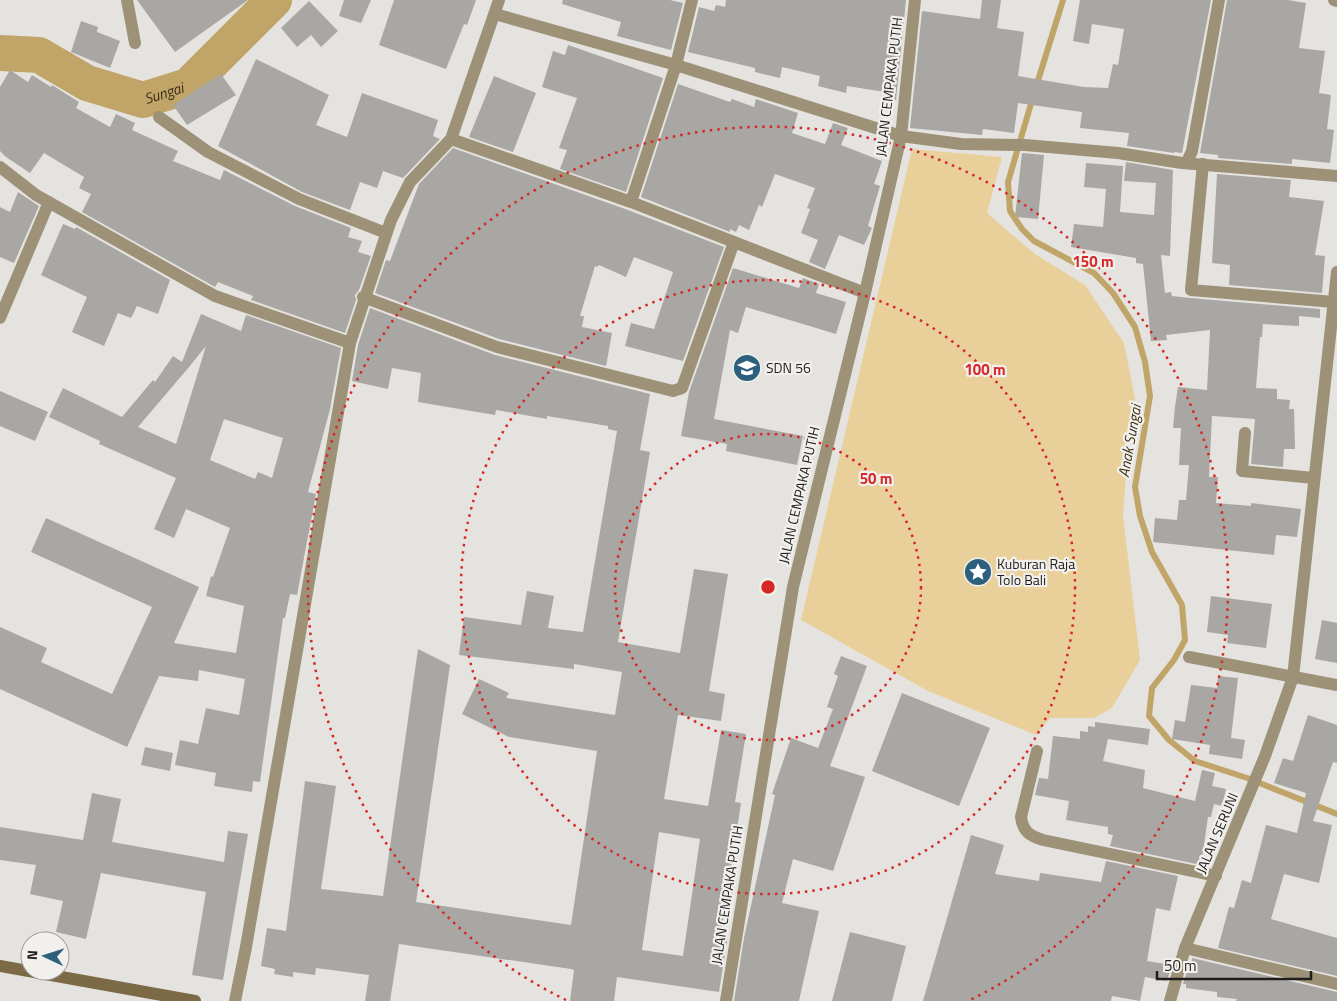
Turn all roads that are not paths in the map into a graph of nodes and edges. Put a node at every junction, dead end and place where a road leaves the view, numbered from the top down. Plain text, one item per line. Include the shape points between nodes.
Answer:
1 (127, 0) edge
2 (499, 0) edge
3 (692, 0) edge
4 (915, 0) edge
5 (1219, 0) edge
6 (495, 14) junction
7 (135, 43) dead end
8 (676, 65) junction
9 (159, 117) dead end
10 (901, 136) junction
11 (451, 139) junction
12 (1187, 162) junction
13 (1203, 164) junction
14 (0, 167) edge
15 (1337, 176) edge
16 (48, 202) junction
17 (631, 202) junction
18 (386, 233) junction
19 (734, 242) junction
20 (1337, 277) edge
21 (865, 293) junction
22 (363, 297) junction
23 (1334, 302) junction
24 (0, 318) edge
25 (350, 343) junction
26 (1245, 433) dead end
27 (1314, 478) junction
28 (1189, 657) dead end
29 (1294, 677) junction
30 (1337, 685) edge
31 (1037, 751) dead end
32 (1216, 876) junction
33 (1185, 948) junction
34 (0, 966) edge
35 (1337, 984) edge
36 (195, 1001) edge
37 (234, 1001) edge
38 (726, 1001) edge
39 (1170, 1001) edge

1 - 7 street
2 - 6 street
3 - 8 street
4 - 10 street, JALAN CEMPAKA PUTIH
5 - 12 street via 1192,152
6 - 8 street
6 - 11 street
8 - 10 street
8 - 17 street
9 - 18 street via 208,152 299,199
10 - 12 street via 961,144 1026,145 1118,153
10 - 21 street, JALAN CEMPAKA PUTIH
11 - 17 street
11 - 18 street via 410,182
12 - 13 street
13 - 15 street
13 - 23 street via 1191,290
14 - 16 street
16 - 24 street
16 - 25 street via 215,296
17 - 19 street
18 - 22 street
19 - 21 street
19 - 22 street via 682,388 673,391 497,347
20 - 23 street, JALAN SERUNI
21 - 38 street, JALAN CEMPAKA PUTIH via 793,587
22 - 25 street
23 - 27 street, JALAN SERUNI
25 - 37 street
26 - 27 street via 1242,471
27 - 29 street, JALAN SERUNI
28 - 29 street
29 - 30 street
29 - 32 street, JALAN SERUNI
31 - 32 street via 1021,817 1028,835
32 - 33 street, JALAN SERUNI
33 - 35 street
33 - 39 street, JALAN SERUNI
34 - 36 street

